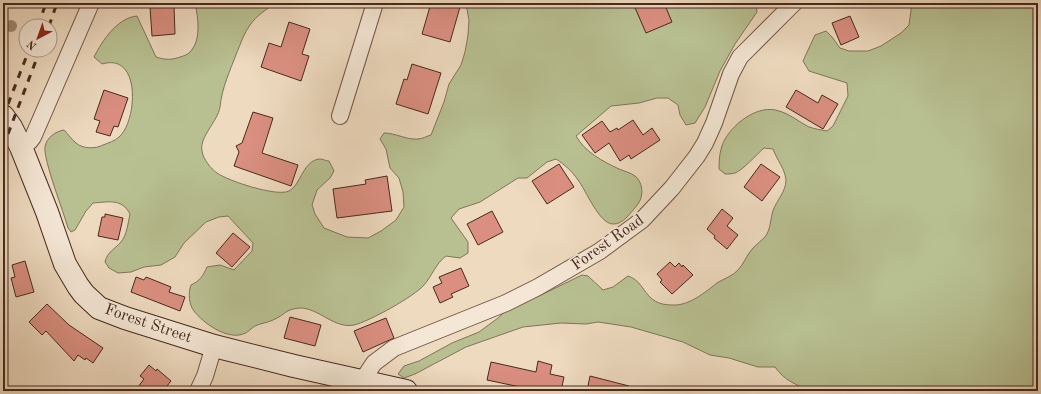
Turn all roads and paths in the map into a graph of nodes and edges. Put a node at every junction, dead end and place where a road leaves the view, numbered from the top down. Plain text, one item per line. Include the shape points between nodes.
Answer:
1 (91, 3) edge
2 (375, 3) edge
3 (794, 3) edge
4 (3, 116) edge
5 (340, 116) dead end
6 (21, 147) junction
7 (214, 346) junction
8 (362, 381) junction
9 (198, 391) edge
10 (406, 391) edge

1 - 6 street via 33,137
2 - 5 street
3 - 8 street, Forest Road via 740,57 731,74 714,123 697,156 642,220 600,251 538,287 506,303 394,348 374,363
4 - 6 main road, Forest Street
6 - 7 main road, Forest Street via 65,264 91,302 108,312
7 - 8 main road, Forest Street
7 - 9 street
8 - 10 main road, Forest Street

